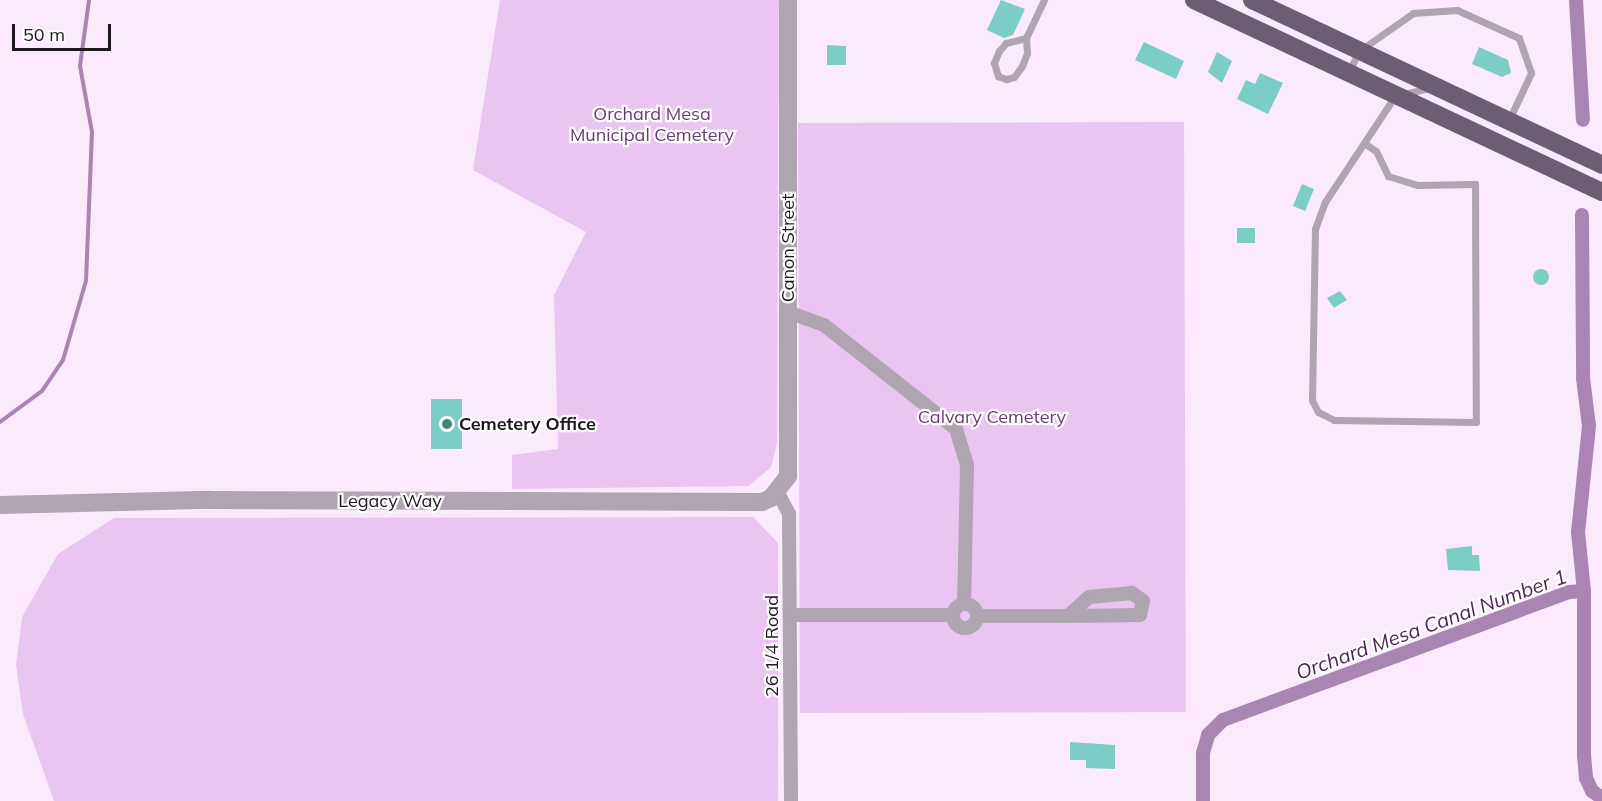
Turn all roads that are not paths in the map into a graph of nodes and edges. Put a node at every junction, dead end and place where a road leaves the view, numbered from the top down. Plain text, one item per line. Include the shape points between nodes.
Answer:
1 (788, 0) edge
2 (1044, 0) edge
3 (1194, 0) edge
4 (1252, 0) edge
5 (1026, 39) junction
6 (1359, 51) junction
7 (1348, 74) junction
8 (1436, 87) junction
9 (1395, 96) junction
10 (1508, 120) junction
11 (1364, 143) junction
12 (1602, 165) edge
13 (1602, 192) edge
14 (788, 312) junction
15 (778, 494) junction
16 (0, 505) edge
17 (964, 604) junction
18 (790, 615) junction
19 (952, 615) junction
20 (977, 616) junction
21 (1068, 616) junction
22 (791, 801) edge

1 - 14 street, Canon Street
2 - 5 lane
3 - 7 highway
4 - 6 highway
5 - 5 lane via 1027,53 1018,71 1006,79 998,76 994,63 999,51 1006,43
6 - 7 lane
6 - 8 highway
6 - 10 lane via 1413,13 1457,10 1467,14 1518,39 1531,73
7 - 9 highway
8 - 9 lane
8 - 10 highway
9 - 11 lane
9 - 13 highway
10 - 12 highway
11 - 11 lane via 1325,202 1315,229 1312,400 1318,412 1334,420 1476,422 1475,184 1418,184 1388,176 1376,151
14 - 15 street, Canon Street via 788,476
14 - 17 street via 824,325 956,429 967,465
15 - 16 street, Legacy Way via 762,502 210,500
15 - 18 street, 26 1/4 Road via 789,514
17 - 19 street
17 - 20 street via 971,605
18 - 19 street
18 - 22 street, 26 1/4 Road
19 - 20 street via 954,622 964,628 971,627
20 - 21 street
21 - 21 street via 1140,615 1143,602 1132,593 1089,597

